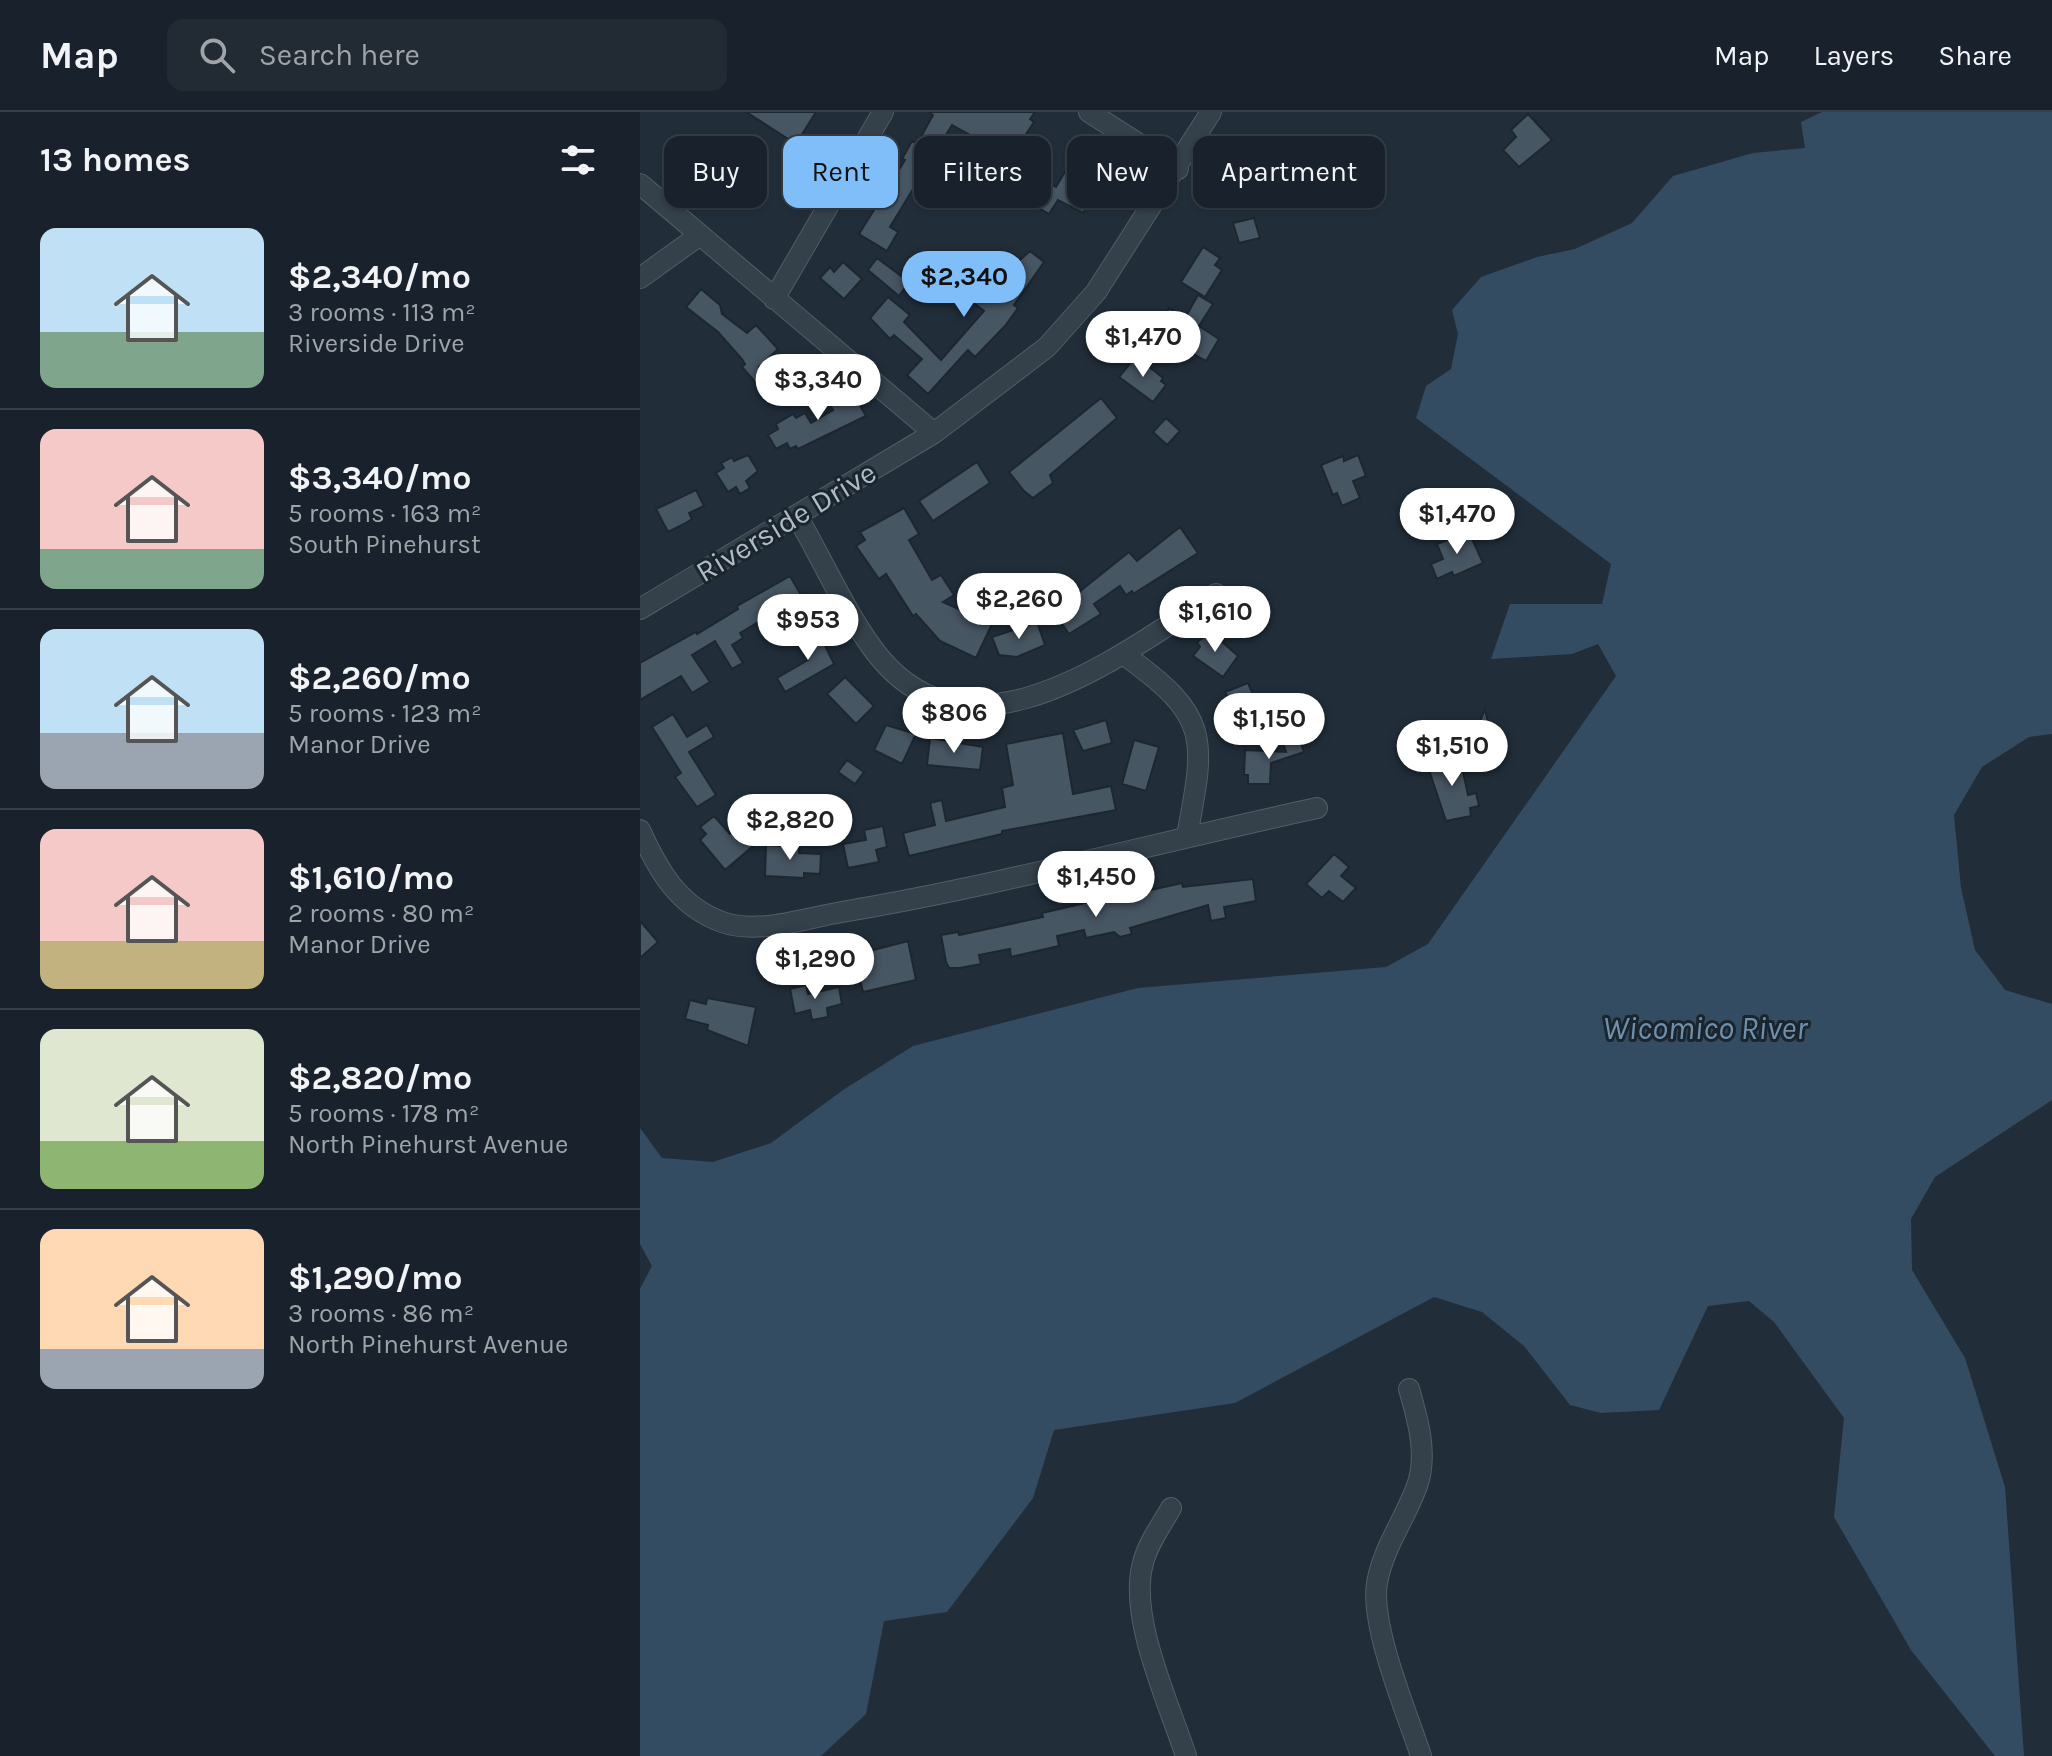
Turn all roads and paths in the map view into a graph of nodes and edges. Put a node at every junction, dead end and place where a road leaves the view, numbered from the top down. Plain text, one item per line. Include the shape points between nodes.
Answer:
1 (883, 112) edge
2 (1089, 112) edge
3 (1211, 112) edge
4 (1178, 169) junction
5 (640, 184) edge
6 (700, 235) junction
7 (640, 278) edge
8 (774, 299) junction
9 (934, 433) junction
10 (797, 516) junction
11 (1216, 594) dead end
12 (640, 609) edge
13 (1123, 654) junction
14 (1317, 808) dead end
15 (640, 830) edge
16 (1187, 836) junction
17 (1409, 1389) dead end
18 (1171, 1508) dead end
19 (1186, 1756) edge
20 (1421, 1756) edge

1 - 8 street
2 - 4 street
3 - 4 street, Riverside Drive
4 - 9 street, Riverside Drive via 1096,292 1047,347
5 - 6 street
6 - 7 street
6 - 8 street
8 - 9 street
9 - 10 street, Riverside Drive
10 - 12 street, Riverside Drive
10 - 13 street via 873,648 899,678 924,694 978,709 1007,705
11 - 13 street
13 - 16 street via 1164,683 1197,732 1200,771
14 - 16 street
15 - 16 street via 671,888 686,903 724,923 757,927 936,896
17 - 20 street via 1421,1429 1418,1485 1389,1544 1376,1604
18 - 19 street via 1142,1565 1139,1609

